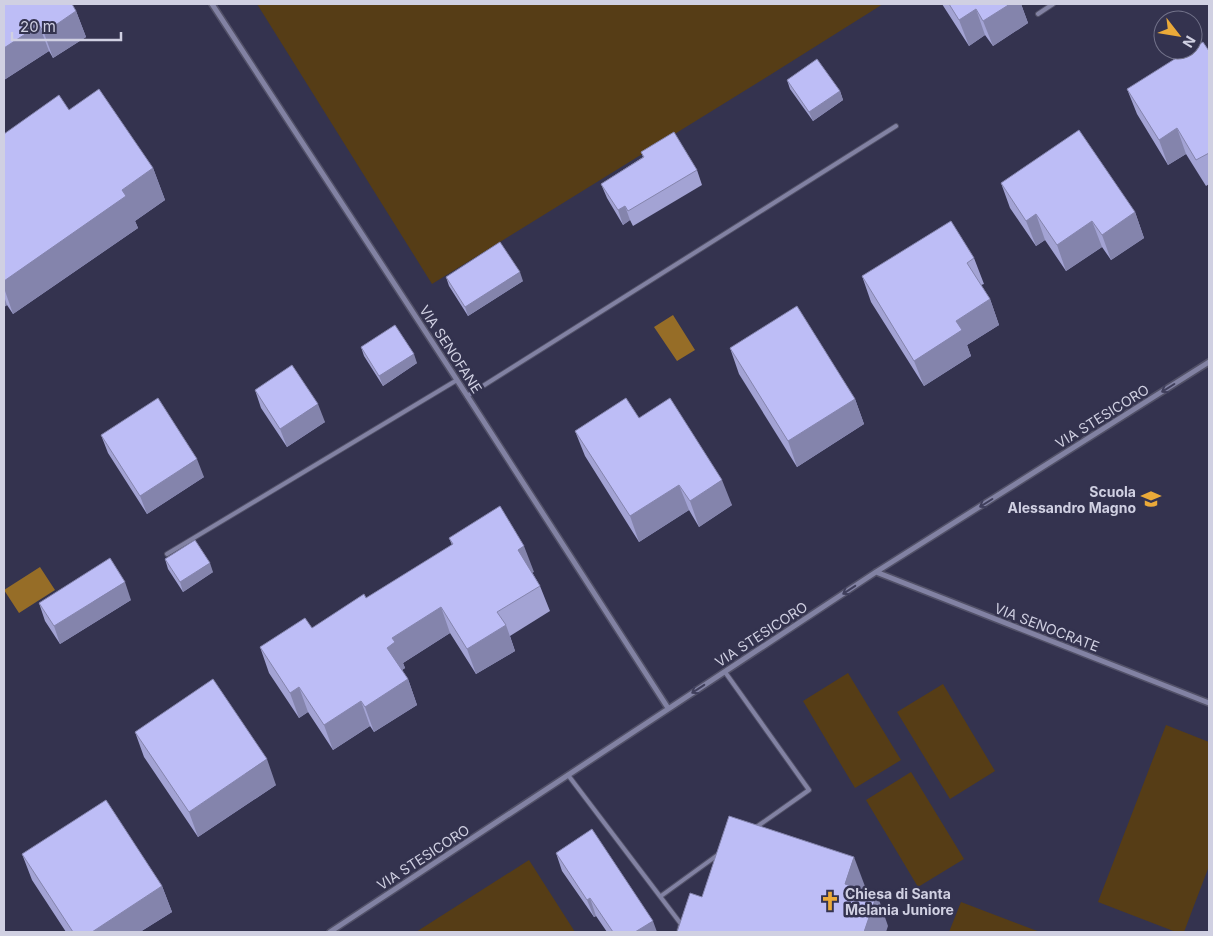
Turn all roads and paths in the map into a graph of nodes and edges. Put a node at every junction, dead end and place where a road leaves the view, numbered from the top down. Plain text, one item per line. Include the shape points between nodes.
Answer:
1 (212, 4) edge
2 (1053, 4) edge
3 (1038, 14) dead end
4 (896, 126) dead end
5 (1209, 362) edge
6 (457, 380) junction
7 (468, 396) junction
8 (167, 554) dead end
9 (876, 572) junction
10 (725, 672) junction
11 (1209, 703) edge
12 (668, 708) junction
13 (568, 775) junction
14 (754, 829) edge
15 (723, 851) edge
16 (661, 896) junction
17 (330, 932) edge
18 (679, 932) edge

1 - 6 street, VIA SENOFANE
2 - 3 lane
4 - 7 lane
5 -> 9 street, VIA STESICORO
6 - 7 street, VIA SENOFANE
6 - 8 lane
7 - 12 street, VIA SENOFANE
9 -> 10 street, VIA STESICORO
9 - 11 street, VIA SENOCRATE
10 -> 12 street, VIA STESICORO
10 - 14 lane via 808,790
12 - 13 street, VIA STESICORO
13 - 16 lane
13 - 17 street, VIA STESICORO
15 - 16 lane
16 - 18 lane via 681,924

